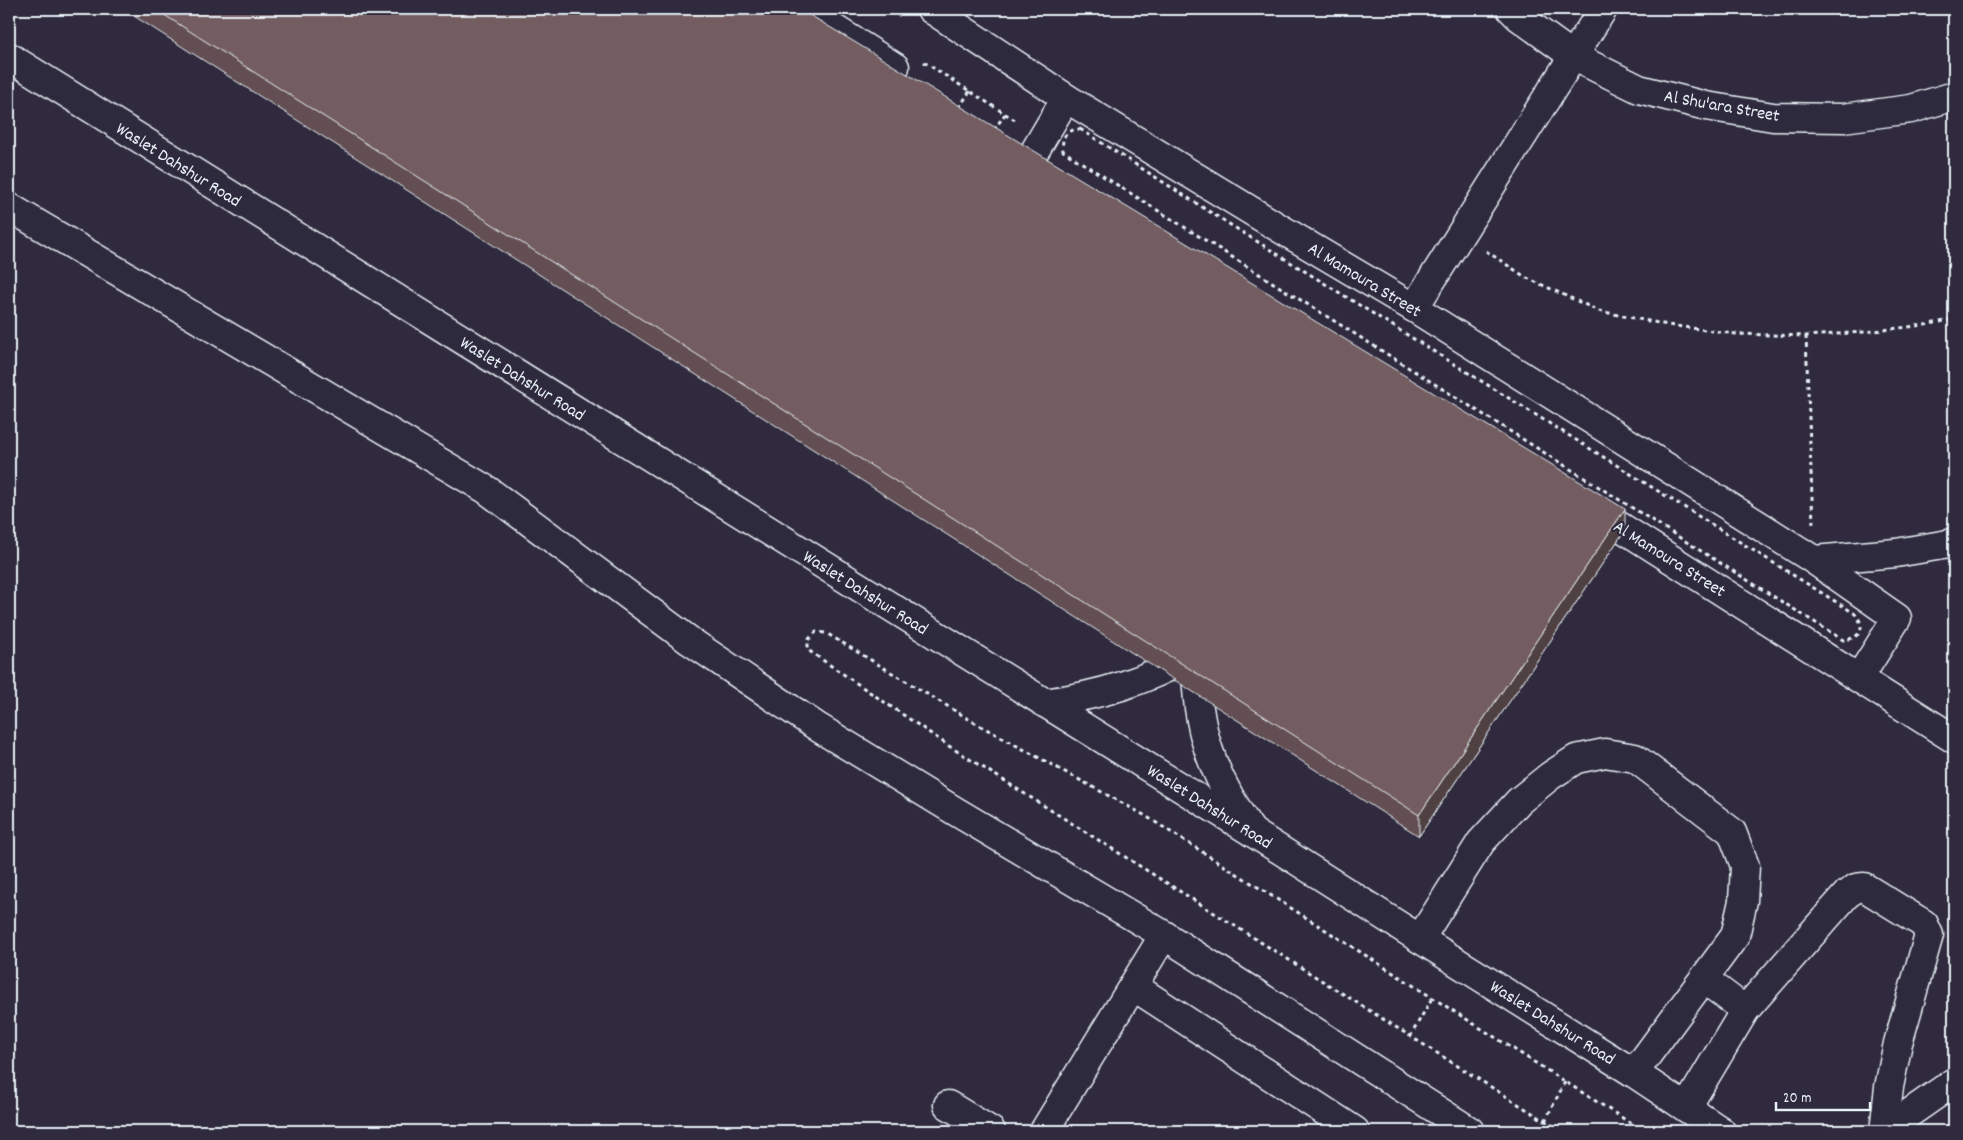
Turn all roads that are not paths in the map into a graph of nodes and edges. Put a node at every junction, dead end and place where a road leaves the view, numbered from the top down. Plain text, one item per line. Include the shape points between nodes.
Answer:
1 (803, 9) edge
2 (931, 9) edge
3 (1511, 9) edge
4 (1603, 9) edge
5 (1573, 56) junction
6 (9, 57) edge
7 (920, 71) road end
8 (1954, 96) edge
9 (1066, 98) junction
10 (1000, 122) road end
11 (1033, 154) junction
12 (1060, 161) road end
13 (9, 208) edge
14 (1414, 308) junction
15 (1576, 498) edge
16 (1954, 543) edge
17 (1814, 560) junction
18 (1859, 678) junction
19 (1044, 703) junction
20 (1954, 739) edge
21 (1252, 832) junction
22 (1164, 935) junction
23 (1420, 939) junction
24 (1704, 979) junction
25 (1133, 986) junction
26 (1745, 1010) junction
27 (1634, 1073) junction
28 (1954, 1082) edge
29 (948, 1105) dead end
30 (1687, 1107) junction
31 (991, 1131) edge
32 (1044, 1131) edge
33 (1355, 1131) edge
34 (1470, 1131) edge
35 (1721, 1131) edge
36 (1884, 1131) edge

1 - 7 main road
2 - 9 main road, Al Mamoura Street
3 - 5 main road, Al Shu'ara Street
4 - 5 main road
5 - 8 main road, Al Shu'ara Street via 1639,89 1706,106 1773,117 1843,118 1910,109
5 - 14 main road
6 - 19 main road, Waslet Dahshur Road
9 - 11 main road
9 - 14 main road, Al Mamoura Street
10 - 11 main road
11 - 12 main road
13 - 22 main road via 487,490 690,641 819,728
14 - 17 main road, Al Mamoura Street
15 - 18 main road, Al Mamoura Street
16 - 17 main road via 1896,553
17 - 18 main road, Al Mamoura Street via 1897,618
18 - 20 main road, Al Mamoura Street
19 - 21 main road, Waslet Dahshur Road
19 - 21 main road via 1107,692 1145,678 1184,643 1207,748 1222,784
21 - 23 main road, Waslet Dahshur Road
22 - 25 main road
22 - 34 main road
23 - 24 main road via 1481,842 1519,801 1576,759 1605,753 1635,758 1732,832 1745,866 1743,901 1736,936
23 - 27 main road, Waslet Dahshur Road
24 - 26 main road
24 - 27 main road
25 - 32 main road
25 - 33 main road
26 - 30 main road
26 - 36 main road via 1847,894 1856,888 1864,887 1924,924 1928,935 1898,1042
27 - 30 main road, Waslet Dahshur Road
28 - 36 main road
29 - 31 main road
30 - 35 main road, Waslet Dahshur Road

